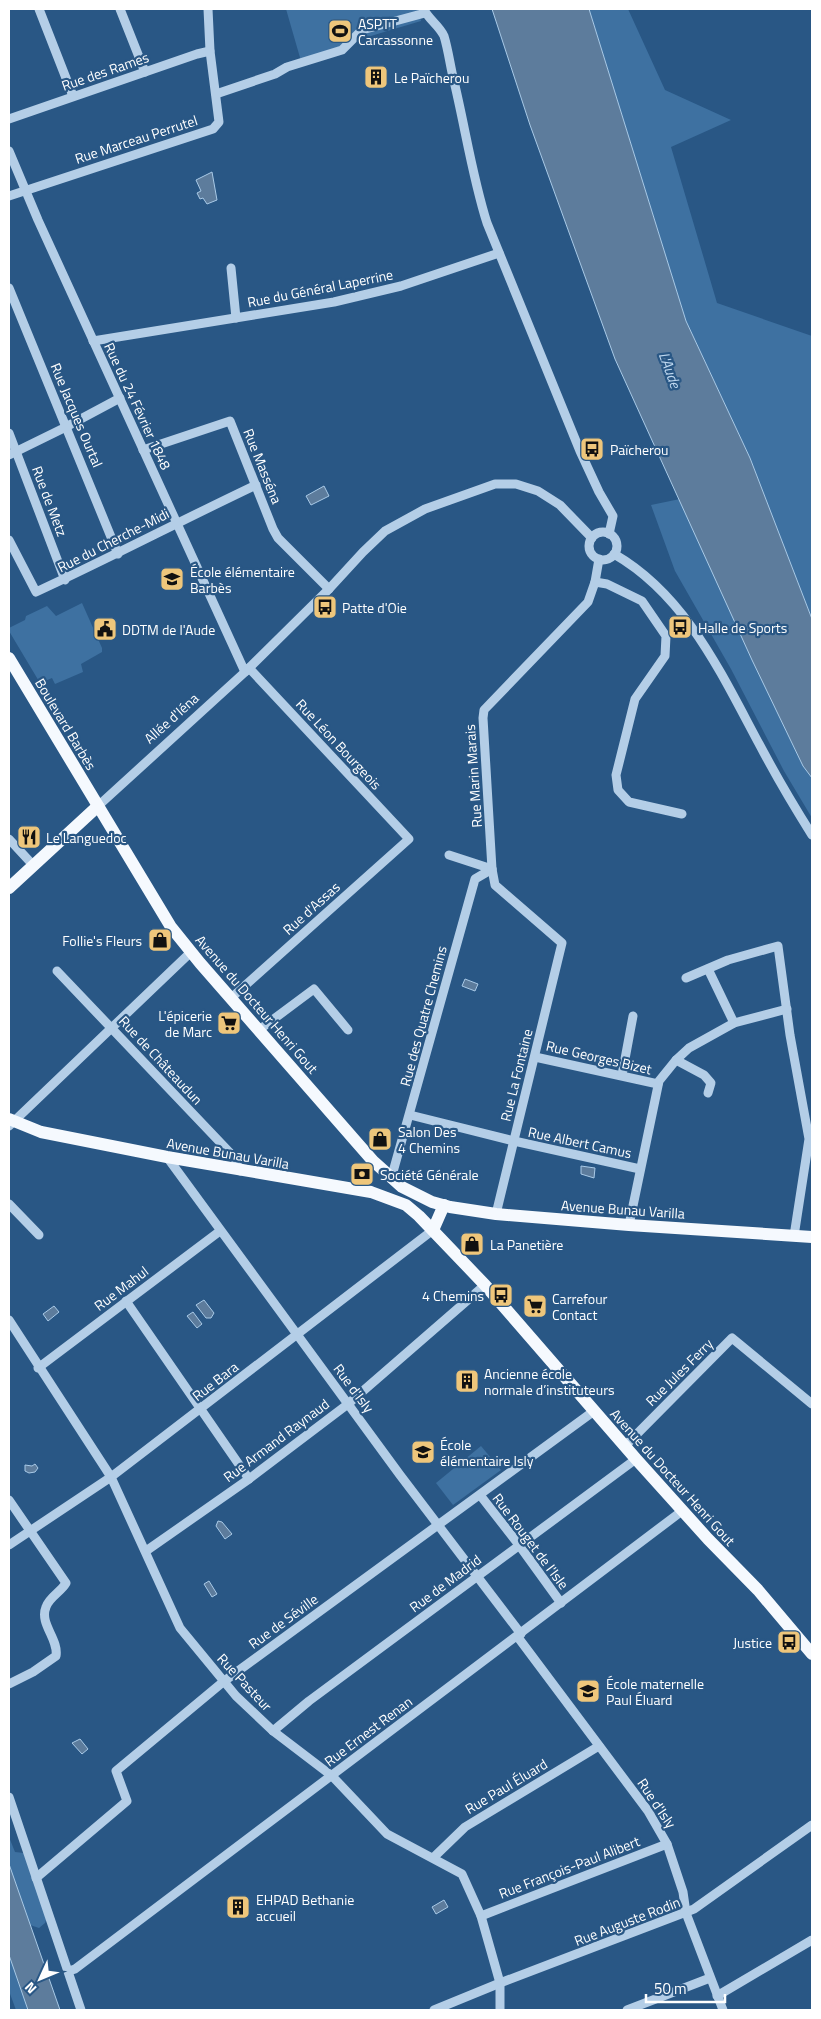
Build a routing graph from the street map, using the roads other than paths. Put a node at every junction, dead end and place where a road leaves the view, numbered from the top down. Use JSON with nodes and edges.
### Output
{"nodes":[{"id":1,"x":39,"y":9,"type":"edge"},
{"id":2,"x":120,"y":9,"type":"edge"},
{"id":3,"x":208,"y":9,"type":"edge"},
{"id":4,"x":425,"y":11,"type":"edge"},
{"id":5,"x":210,"y":51,"type":"junction"},
{"id":6,"x":145,"y":72,"type":"junction"},
{"id":7,"x":216,"y":94,"type":"junction"},
{"id":8,"x":73,"y":96,"type":"junction"},
{"id":9,"x":9,"y":119,"type":"edge"},
{"id":10,"x":9,"y":151,"type":"edge"},
{"id":11,"x":25,"y":190,"type":"junction"},
{"id":12,"x":9,"y":196,"type":"edge"},
{"id":13,"x":499,"y":253,"type":"junction"},
{"id":14,"x":231,"y":268,"type":"dead end"},
{"id":15,"x":9,"y":288,"type":"edge"},
{"id":16,"x":236,"y":318,"type":"junction"},
{"id":17,"x":93,"y":341,"type":"junction"},
{"id":18,"x":120,"y":398,"type":"junction"},
{"id":19,"x":67,"y":426,"type":"junction"},
{"id":20,"x":9,"y":433,"type":"edge"},
{"id":21,"x":143,"y":450,"type":"junction"},
{"id":22,"x":12,"y":453,"type":"edge"},
{"id":23,"x":256,"y":485,"type":"junction"},
{"id":24,"x":176,"y":522,"type":"junction"},
{"id":25,"x":609,"y":534,"type":"junction"},
{"id":26,"x":592,"y":538,"type":"junction"},
{"id":27,"x":9,"y":540,"type":"edge"},
{"id":28,"x":118,"y":554,"type":"junction"},
{"id":29,"x":614,"y":554,"type":"junction"},
{"id":30,"x":599,"y":559,"type":"junction"},
{"id":31,"x":65,"y":580,"type":"junction"},
{"id":32,"x":595,"y":582,"type":"junction"},
{"id":33,"x":329,"y":589,"type":"junction"},
{"id":34,"x":9,"y":658,"type":"edge"},
{"id":35,"x":247,"y":670,"type":"junction"},
{"id":36,"x":98,"y":806,"type":"junction"},
{"id":37,"x":682,"y":814,"type":"dead end"},
{"id":38,"x":812,"y":835,"type":"edge"},
{"id":39,"x":9,"y":839,"type":"edge"},
{"id":40,"x":409,"y":839,"type":"joint"},
{"id":41,"x":449,"y":854,"type":"dead end"},
{"id":42,"x":34,"y":865,"type":"junction"},
{"id":43,"x":492,"y":869,"type":"junction"},
{"id":44,"x":9,"y":888,"type":"edge"},
{"id":45,"x":562,"y":943,"type":"joint"},
{"id":46,"x":191,"y":952,"type":"junction"},
{"id":47,"x":708,"y":969,"type":"junction"},
{"id":48,"x":57,"y":971,"type":"dead end"},
{"id":49,"x":686,"y":978,"type":"dead end"},
{"id":50,"x":231,"y":998,"type":"junction"},
{"id":51,"x":787,"y":1009,"type":"junction"},
{"id":52,"x":634,"y":1016,"type":"dead end"},
{"id":53,"x":734,"y":1023,"type":"junction"},
{"id":54,"x":112,"y":1029,"type":"junction"},
{"id":55,"x":258,"y":1030,"type":"junction"},
{"id":56,"x":348,"y":1030,"type":"dead end"},
{"id":57,"x":535,"y":1057,"type":"junction"},
{"id":58,"x":676,"y":1060,"type":"junction"},
{"id":59,"x":622,"y":1075,"type":"junction"},
{"id":60,"x":658,"y":1084,"type":"junction"},
{"id":61,"x":708,"y":1094,"type":"dead end"},
{"id":62,"x":410,"y":1114,"type":"junction"},
{"id":63,"x":10,"y":1123,"type":"edge"},
{"id":64,"x":514,"y":1141,"type":"junction"},
{"id":65,"x":167,"y":1157,"type":"junction"},
{"id":66,"x":640,"y":1169,"type":"junction"},
{"id":67,"x":240,"y":1171,"type":"junction"},
{"id":68,"x":387,"y":1175,"type":"junction"},
{"id":69,"x":371,"y":1192,"type":"junction"},
{"id":70,"x":432,"y":1201,"type":"junction"},
{"id":71,"x":9,"y":1204,"type":"edge"},
{"id":72,"x":496,"y":1214,"type":"junction"},
{"id":73,"x":629,"y":1225,"type":"junction"},
{"id":74,"x":432,"y":1230,"type":"junction"},
{"id":75,"x":220,"y":1231,"type":"junction"},
{"id":76,"x":39,"y":1235,"type":"dead end"},
{"id":77,"x":794,"y":1236,"type":"junction"},
{"id":78,"x":812,"y":1237,"type":"edge"},
{"id":79,"x":485,"y":1285,"type":"junction"},
{"id":80,"x":126,"y":1301,"type":"junction"},
{"id":81,"x":9,"y":1320,"type":"edge"},
{"id":82,"x":296,"y":1335,"type":"junction"},
{"id":83,"x":38,"y":1368,"type":"junction"},
{"id":84,"x":348,"y":1404,"type":"junction"},
{"id":85,"x":812,"y":1404,"type":"edge"},
{"id":86,"x":202,"y":1409,"type":"junction"},
{"id":87,"x":594,"y":1411,"type":"junction"},
{"id":88,"x":625,"y":1446,"type":"junction"},
{"id":89,"x":636,"y":1459,"type":"junction"},
{"id":90,"x":111,"y":1477,"type":"junction"},
{"id":91,"x":249,"y":1479,"type":"junction"},
{"id":92,"x":480,"y":1495,"type":"junction"},
{"id":93,"x":9,"y":1500,"type":"edge"},
{"id":94,"x":682,"y":1511,"type":"junction"},
{"id":95,"x":437,"y":1524,"type":"junction"},
{"id":96,"x":31,"y":1532,"type":"junction"},
{"id":97,"x":9,"y":1545,"type":"edge"},
{"id":98,"x":519,"y":1545,"type":"junction"},
{"id":99,"x":146,"y":1551,"type":"junction"},
{"id":100,"x":477,"y":1576,"type":"junction"},
{"id":101,"x":561,"y":1604,"type":"junction"},
{"id":102,"x":519,"y":1635,"type":"junction"},
{"id":103,"x":812,"y":1654,"type":"edge"},
{"id":104,"x":224,"y":1682,"type":"junction"},
{"id":105,"x":9,"y":1684,"type":"edge"},
{"id":106,"x":272,"y":1731,"type":"junction"},
{"id":107,"x":599,"y":1746,"type":"junction"},
{"id":108,"x":332,"y":1776,"type":"junction"},
{"id":109,"x":9,"y":1797,"type":"edge"},
{"id":110,"x":812,"y":1825,"type":"edge"},
{"id":111,"x":667,"y":1844,"type":"junction"},
{"id":112,"x":434,"y":1857,"type":"junction"},
{"id":113,"x":36,"y":1878,"type":"junction"},
{"id":114,"x":686,"y":1913,"type":"junction"},
{"id":115,"x":480,"y":1916,"type":"junction"},
{"id":116,"x":812,"y":1940,"type":"edge"},
{"id":117,"x":69,"y":1971,"type":"junction"},
{"id":118,"x":710,"y":1978,"type":"junction"},
{"id":119,"x":500,"y":1983,"type":"junction"},
{"id":120,"x":718,"y":1996,"type":"junction"},
{"id":121,"x":81,"y":2010,"type":"edge"},
{"id":122,"x":434,"y":2010,"type":"edge"},
{"id":123,"x":500,"y":2010,"type":"edge"},
{"id":124,"x":627,"y":2010,"type":"edge"},
{"id":125,"x":723,"y":2010,"type":"edge"}],
"edges":[{"from":1,"to":8,"type":"street"},
{"from":2,"to":6,"type":"street"},
{"from":3,"to":5,"type":"street","name":"Rue Marceau Perrutel"},
{"from":4,"to":7,"type":"street"},
{"from":4,"to":13,"type":"street"},
{"from":5,"to":6,"type":"street","name":"Rue des Rames"},
{"from":5,"to":7,"type":"street","name":"Rue Marceau Perrutel"},
{"from":6,"to":8,"type":"street","name":"Rue des Rames"},
{"from":7,"to":11,"type":"street","name":"Rue Marceau Perrutel"},
{"from":8,"to":9,"type":"street","name":"Rue des Rames"},
{"from":10,"to":11,"type":"street","name":"Rue du 24 Février 1848"},
{"from":11,"to":12,"type":"street","name":"Rue Marceau Perrutel"},
{"from":11,"to":17,"type":"street","name":"Rue du 24 Février 1848"},
{"from":13,"to":16,"type":"street","name":"Rue du Général Laperrine"},
{"from":13,"to":25,"type":"street"},
{"from":14,"to":16,"type":"street"},
{"from":15,"to":19,"type":"street","name":"Rue Jacques Ourtal"},
{"from":16,"to":17,"type":"street","name":"Rue du Général Laperrine"},
{"from":17,"to":18,"type":"street","name":"Rue du 24 Février 1848"},
{"from":18,"to":19,"type":"street"},
{"from":18,"to":21,"type":"street","name":"Rue du 24 Février 1848"},
{"from":19,"to":22,"type":"street"},
{"from":19,"to":28,"type":"street","name":"Rue Jacques Ourtal"},
{"from":20,"to":22,"type":"street","name":"Rue de Metz"},
{"from":21,"to":23,"type":"street","name":"Rue Masséna"},
{"from":21,"to":24,"type":"street","name":"Rue du 24 Février 1848"},
{"from":22,"to":31,"type":"street","name":"Rue de Metz"},
{"from":23,"to":24,"type":"street","name":"Rue du Cherche-Midi"},
{"from":23,"to":33,"type":"street","name":"Rue Masséna"},
{"from":24,"to":28,"type":"street","name":"Rue du Cherche-Midi"},
{"from":24,"to":35,"type":"street","name":"Rue du 24 Février 1848"},
{"from":25,"to":26,"type":"street"},
{"from":25,"to":29,"type":"street"},
{"from":26,"to":30,"type":"street"},
{"from":26,"to":33,"type":"street","name":"Allée d'Iéna"},
{"from":27,"to":31,"type":"street","name":"Rue du Cherche-Midi"},
{"from":28,"to":31,"type":"street","name":"Rue du Cherche-Midi"},
{"from":29,"to":30,"type":"street"},
{"from":29,"to":38,"type":"street"},
{"from":30,"to":32,"type":"street","name":"Rue Marin Marais"},
{"from":32,"to":37,"type":"street"},
{"from":32,"to":43,"type":"street","name":"Rue Marin Marais"},
{"from":33,"to":35,"type":"street","name":"Allée d'Iéna"},
{"from":34,"to":36,"type":"main road","name":"Boulevard Barbès"},
{"from":35,"to":36,"type":"street","name":"Allée d'Iéna"},
{"from":35,"to":40,"type":"street","name":"Rue Léon Bourgeois"},
{"from":36,"to":42,"type":"main road","name":"Allée d'Iéna"},
{"from":36,"to":46,"type":"main road","name":"Avenue du Docteur Henri Gout"},
{"from":39,"to":42,"type":"street"},
{"from":40,"to":50,"type":"street","name":"Rue d'Assas"},
{"from":41,"to":43,"type":"street"},
{"from":42,"to":44,"type":"main road","name":"Allée d'Iéna"},
{"from":43,"to":45,"type":"street","name":"Rue Marin Marais"},
{"from":43,"to":62,"type":"street","name":"Rue des Quatre Chemins"},
{"from":45,"to":57,"type":"street","name":"Rue La Fontaine"},
{"from":46,"to":50,"type":"main road","name":"Avenue du Docteur Henri Gout"},
{"from":46,"to":54,"type":"street"},
{"from":47,"to":49,"type":"street"},
{"from":47,"to":51,"type":"street"},
{"from":47,"to":53,"type":"street"},
{"from":48,"to":54,"type":"street","name":"Rue de Châteaudun"},
{"from":50,"to":55,"type":"main road","name":"Avenue du Docteur Henri Gout"},
{"from":51,"to":53,"type":"street"},
{"from":51,"to":77,"type":"street"},
{"from":52,"to":59,"type":"street"},
{"from":53,"to":58,"type":"street"},
{"from":54,"to":63,"type":"street"},
{"from":54,"to":67,"type":"street","name":"Rue de Châteaudun"},
{"from":55,"to":56,"type":"street"},
{"from":55,"to":68,"type":"main road","name":"Avenue du Docteur Henri Gout"},
{"from":57,"to":59,"type":"street","name":"Rue Georges Bizet"},
{"from":57,"to":64,"type":"street","name":"Rue La Fontaine"},
{"from":58,"to":60,"type":"street"},
{"from":58,"to":61,"type":"street"},
{"from":59,"to":60,"type":"street","name":"Rue Georges Bizet"},
{"from":60,"to":66,"type":"street"},
{"from":62,"to":64,"type":"street","name":"Rue Albert Camus"},
{"from":62,"to":68,"type":"street","name":"Rue des Quatre Chemins"},
{"from":63,"to":65,"type":"main road","name":"Avenue Bunau Varilla"},
{"from":64,"to":66,"type":"street","name":"Rue Albert Camus"},
{"from":64,"to":72,"type":"street","name":"Rue La Fontaine"},
{"from":65,"to":67,"type":"main road","name":"Avenue Bunau Varilla"},
{"from":65,"to":75,"type":"street","name":"Rue d'Isly"},
{"from":66,"to":73,"type":"street"},
{"from":67,"to":69,"type":"main road","name":"Avenue Bunau Varilla"},
{"from":68,"to":69,"type":"main road"},
{"from":68,"to":70,"type":"main road","name":"Avenue du Docteur Henri Gout"},
{"from":69,"to":74,"type":"main road","name":"Avenue Bunau Varilla"},
{"from":70,"to":72,"type":"main road","name":"Avenue Bunau Varilla"},
{"from":70,"to":74,"type":"main road"},
{"from":71,"to":76,"type":"street"},
{"from":72,"to":73,"type":"main road","name":"Avenue Bunau Varilla"},
{"from":73,"to":77,"type":"main road","name":"Avenue Bunau Varilla"},
{"from":74,"to":79,"type":"main road","name":"Avenue du Docteur Henri Gout"},
{"from":74,"to":82,"type":"street","name":"Rue Bara"},
{"from":75,"to":80,"type":"street","name":"Rue Mahul"},
{"from":75,"to":82,"type":"street","name":"Rue d'Isly"},
{"from":77,"to":78,"type":"main road","name":"Avenue Bunau Varilla"},
{"from":79,"to":84,"type":"street","name":"Rue Armand Raynaud"},
{"from":79,"to":87,"type":"main road","name":"Avenue du Docteur Henri Gout"},
{"from":80,"to":83,"type":"street","name":"Rue Mahul"},
{"from":80,"to":86,"type":"street"},
{"from":81,"to":83,"type":"street","name":"Rue Pasteur"},
{"from":82,"to":84,"type":"street","name":"Rue d'Isly"},
{"from":82,"to":86,"type":"street","name":"Rue Bara"},
{"from":83,"to":90,"type":"street","name":"Rue Pasteur"},
{"from":84,"to":91,"type":"street","name":"Rue Armand Raynaud"},
{"from":84,"to":95,"type":"street","name":"Rue d'Isly"},
{"from":85,"to":88,"type":"street","name":"Rue Jules Ferry"},
{"from":86,"to":90,"type":"street","name":"Rue Bara"},
{"from":86,"to":91,"type":"street"},
{"from":87,"to":88,"type":"main road","name":"Avenue du Docteur Henri Gout"},
{"from":87,"to":92,"type":"street","name":"Rue de Séville"},
{"from":88,"to":89,"type":"main road","name":"Avenue du Docteur Henri Gout"},
{"from":89,"to":94,"type":"main road","name":"Avenue du Docteur Henri Gout"},
{"from":89,"to":98,"type":"street","name":"Rue de Madrid"},
{"from":90,"to":96,"type":"street","name":"Rue Bara"},
{"from":90,"to":99,"type":"street","name":"Rue Pasteur"},
{"from":91,"to":99,"type":"street","name":"Rue Armand Raynaud"},
{"from":92,"to":95,"type":"street","name":"Rue de Séville"},
{"from":92,"to":98,"type":"street","name":"Rue Rouget de l'Isle"},
{"from":93,"to":96,"type":"street"},
{"from":94,"to":101,"type":"street","name":"Rue Ernest Renan"},
{"from":94,"to":103,"type":"main road","name":"Avenue du Docteur Henri Gout"},
{"from":95,"to":100,"type":"street","name":"Rue d'Isly"},
{"from":95,"to":104,"type":"street","name":"Rue de Séville"},
{"from":96,"to":97,"type":"street","name":"Rue Bara"},
{"from":96,"to":105,"type":"street"},
{"from":98,"to":100,"type":"street","name":"Rue de Madrid"},
{"from":98,"to":101,"type":"street","name":"Rue Rouget de l'Isle"},
{"from":99,"to":104,"type":"street","name":"Rue Pasteur"},
{"from":100,"to":102,"type":"street","name":"Rue d'Isly"},
{"from":100,"to":106,"type":"street","name":"Rue de Madrid"},
{"from":101,"to":102,"type":"street","name":"Rue Ernest Renan"},
{"from":102,"to":107,"type":"street","name":"Rue d'Isly"},
{"from":102,"to":108,"type":"street","name":"Rue Ernest Renan"},
{"from":104,"to":106,"type":"street","name":"Rue Pasteur"},
{"from":104,"to":113,"type":"street","name":"Rue de Séville"},
{"from":106,"to":108,"type":"street","name":"Rue Pasteur"},
{"from":107,"to":111,"type":"street","name":"Rue d'Isly"},
{"from":107,"to":112,"type":"street","name":"Rue Paul Éluard"},
{"from":108,"to":112,"type":"street","name":"Rue Pasteur"},
{"from":108,"to":117,"type":"street","name":"Rue Ernest Renan"},
{"from":109,"to":113,"type":"street"},
{"from":110,"to":114,"type":"street","name":"Rue Auguste Rodin"},
{"from":111,"to":114,"type":"street","name":"Rue d'Isly"},
{"from":111,"to":115,"type":"street","name":"Rue François-Paul Alibert"},
{"from":112,"to":115,"type":"street","name":"Rue Pasteur"},
{"from":113,"to":117,"type":"street"},
{"from":114,"to":118,"type":"street","name":"Rue d'Isly"},
{"from":114,"to":119,"type":"street","name":"Rue Auguste Rodin"},
{"from":115,"to":119,"type":"street","name":"Rue Pasteur"},
{"from":116,"to":120,"type":"street"},
{"from":117,"to":121,"type":"street"},
{"from":118,"to":120,"type":"street","name":"Rue d'Isly"},
{"from":118,"to":124,"type":"street"},
{"from":119,"to":122,"type":"street","name":"Rue Auguste Rodin"},
{"from":119,"to":123,"type":"street","name":"Rue Pasteur"},
{"from":120,"to":125,"type":"street","name":"Rue d'Isly"}]}
